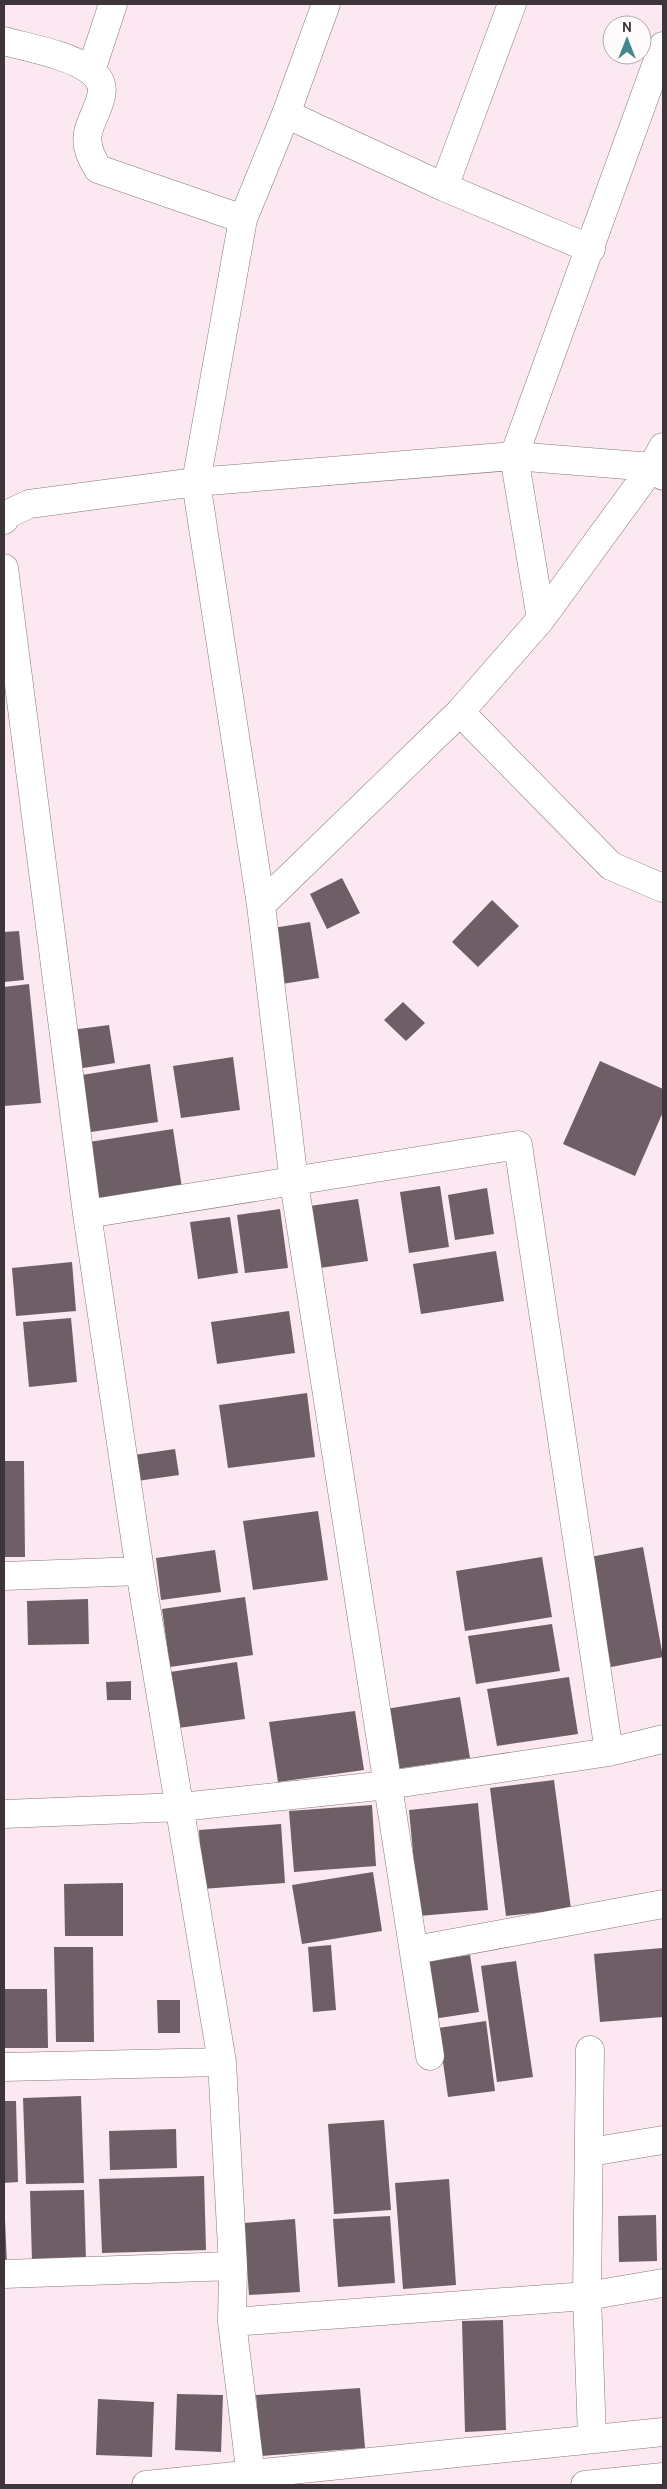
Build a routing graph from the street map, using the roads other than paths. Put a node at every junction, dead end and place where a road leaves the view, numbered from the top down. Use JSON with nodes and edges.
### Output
{"nodes":[{"id":1,"x":113,"y":4,"type":"edge"},
{"id":2,"x":326,"y":4,"type":"edge"},
{"id":3,"x":512,"y":4,"type":"edge"},
{"id":4,"x":4,"y":41,"type":"edge"},
{"id":5,"x":663,"y":46,"type":"edge"},
{"id":6,"x":91,"y":71,"type":"junction"},
{"id":7,"x":286,"y":114,"type":"junction"},
{"id":8,"x":444,"y":187,"type":"junction"},
{"id":9,"x":243,"y":219,"type":"junction"},
{"id":10,"x":591,"y":249,"type":"junction"},
{"id":11,"x":514,"y":456,"type":"junction"},
{"id":12,"x":659,"y":463,"type":"edge"},
{"id":13,"x":196,"y":482,"type":"junction"},
{"id":14,"x":4,"y":520,"type":"edge"},
{"id":15,"x":4,"y":568,"type":"edge"},
{"id":16,"x":541,"y":620,"type":"junction"},
{"id":17,"x":460,"y":712,"type":"junction"},
{"id":18,"x":663,"y":888,"type":"edge"},
{"id":19,"x":261,"y":905,"type":"junction"},
{"id":20,"x":294,"y":1182,"type":"junction"},
{"id":21,"x":87,"y":1214,"type":"junction"},
{"id":22,"x":140,"y":1571,"type":"junction"},
{"id":23,"x":4,"y":1576,"type":"edge"},
{"id":24,"x":663,"y":1739,"type":"edge"},
{"id":25,"x":609,"y":1752,"type":"junction"},
{"id":26,"x":388,"y":1785,"type":"junction"},
{"id":27,"x":181,"y":1807,"type":"junction"},
{"id":28,"x":4,"y":1814,"type":"edge"},
{"id":29,"x":663,"y":1904,"type":"edge"},
{"id":30,"x":415,"y":1950,"type":"junction"},
{"id":31,"x":590,"y":2050,"type":"dead end"},
{"id":32,"x":430,"y":2056,"type":"dead end"},
{"id":33,"x":222,"y":2062,"type":"junction"},
{"id":34,"x":4,"y":2067,"type":"edge"},
{"id":35,"x":663,"y":2140,"type":"edge"},
{"id":36,"x":590,"y":2152,"type":"junction"},
{"id":37,"x":233,"y":2266,"type":"junction"},
{"id":38,"x":4,"y":2274,"type":"edge"},
{"id":39,"x":663,"y":2283,"type":"edge"},
{"id":40,"x":587,"y":2296,"type":"junction"},
{"id":41,"x":232,"y":2322,"type":"junction"},
{"id":42,"x":663,"y":2432,"type":"edge"},
{"id":43,"x":592,"y":2438,"type":"junction"},
{"id":44,"x":663,"y":2477,"type":"edge"},
{"id":45,"x":251,"y":2480,"type":"edge"},
{"id":46,"x":146,"y":2485,"type":"edge"},
{"id":47,"x":585,"y":2485,"type":"edge"}],
"edges":[{"from":1,"to":6,"type":"street"},
{"from":2,"to":7,"type":"street"},
{"from":3,"to":8,"type":"street"},
{"from":4,"to":6,"type":"street"},
{"from":5,"to":10,"type":"street"},
{"from":6,"to":9,"type":"street"},
{"from":7,"to":8,"type":"street"},
{"from":7,"to":9,"type":"street"},
{"from":8,"to":10,"type":"street"},
{"from":9,"to":13,"type":"street"},
{"from":10,"to":11,"type":"street"},
{"from":11,"to":12,"type":"street"},
{"from":11,"to":13,"type":"street"},
{"from":11,"to":16,"type":"street"},
{"from":12,"to":16,"type":"street"},
{"from":13,"to":14,"type":"street"},
{"from":13,"to":19,"type":"street"},
{"from":15,"to":21,"type":"street"},
{"from":16,"to":17,"type":"street"},
{"from":17,"to":18,"type":"street"},
{"from":17,"to":19,"type":"street"},
{"from":19,"to":20,"type":"street"},
{"from":20,"to":21,"type":"street"},
{"from":20,"to":25,"type":"street"},
{"from":20,"to":26,"type":"street"},
{"from":21,"to":22,"type":"street"},
{"from":22,"to":23,"type":"street"},
{"from":22,"to":27,"type":"street"},
{"from":24,"to":25,"type":"street"},
{"from":25,"to":26,"type":"street"},
{"from":26,"to":27,"type":"street"},
{"from":26,"to":30,"type":"street"},
{"from":27,"to":28,"type":"street"},
{"from":27,"to":33,"type":"street"},
{"from":29,"to":30,"type":"street"},
{"from":30,"to":32,"type":"street"},
{"from":31,"to":36,"type":"street"},
{"from":33,"to":34,"type":"street"},
{"from":33,"to":37,"type":"street"},
{"from":35,"to":36,"type":"street"},
{"from":36,"to":40,"type":"street"},
{"from":37,"to":38,"type":"street"},
{"from":37,"to":41,"type":"street"},
{"from":39,"to":40,"type":"street"},
{"from":40,"to":41,"type":"street"},
{"from":40,"to":43,"type":"street"},
{"from":41,"to":45,"type":"street"},
{"from":42,"to":43,"type":"street"},
{"from":43,"to":45,"type":"street"},
{"from":44,"to":47,"type":"street"},
{"from":45,"to":46,"type":"street"}]}
